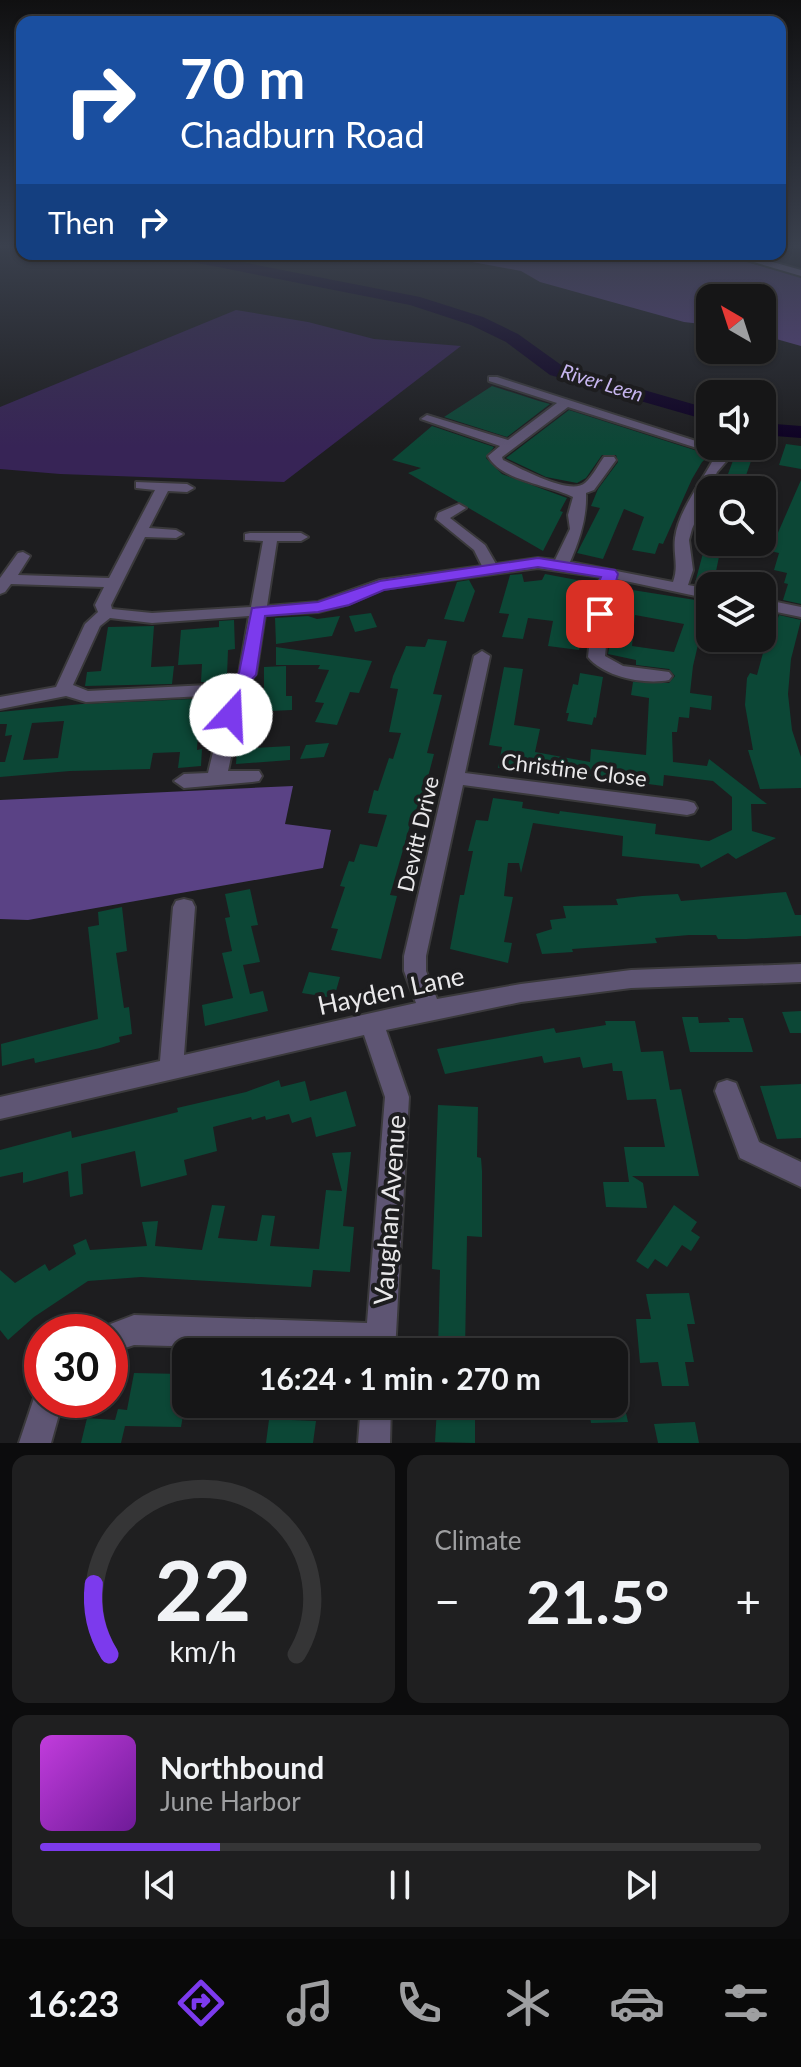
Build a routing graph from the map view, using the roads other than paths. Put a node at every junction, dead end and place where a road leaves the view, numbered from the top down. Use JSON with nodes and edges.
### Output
{"nodes":[{"id":1,"x":493,"y":379,"type":"dead end"},
{"id":2,"x":565,"y":403,"type":"junction"},
{"id":3,"x":415,"y":428,"type":"dead end"},
{"id":4,"x":507,"y":444,"type":"junction"},
{"id":5,"x":609,"y":460,"type":"dead end"},
{"id":6,"x":141,"y":485,"type":"dead end"},
{"id":7,"x":163,"y":487,"type":"junction"},
{"id":8,"x":187,"y":488,"type":"dead end"},
{"id":9,"x":576,"y":492,"type":"junction"},
{"id":10,"x":459,"y":508,"type":"dead end"},
{"id":11,"x":139,"y":532,"type":"junction"},
{"id":12,"x":176,"y":534,"type":"dead end"},
{"id":13,"x":250,"y":537,"type":"dead end"},
{"id":14,"x":271,"y":537,"type":"junction"},
{"id":15,"x":301,"y":537,"type":"dead end"},
{"id":16,"x":23,"y":556,"type":"dead end"},
{"id":17,"x":561,"y":564,"type":"junction"},
{"id":18,"x":491,"y":568,"type":"junction"},
{"id":19,"x":610,"y":574,"type":"junction"},
{"id":20,"x":113,"y":583,"type":"junction"},
{"id":21,"x":4,"y":584,"type":"edge"},
{"id":22,"x":679,"y":588,"type":"junction"},
{"id":23,"x":696,"y":591,"type":"edge"},
{"id":24,"x":776,"y":607,"type":"edge"},
{"id":25,"x":258,"y":612,"type":"junction"},
{"id":26,"x":801,"y":612,"type":"edge"},
{"id":27,"x":106,"y":613,"type":"junction"},
{"id":28,"x":475,"y":664,"type":"dead end"},
{"id":29,"x":663,"y":676,"type":"dead end"},
{"id":30,"x":232,"y":689,"type":"junction"},
{"id":31,"x":67,"y":690,"type":"junction"},
{"id":32,"x":0,"y":703,"type":"edge"},
{"id":33,"x":217,"y":776,"type":"junction"},
{"id":34,"x":252,"y":776,"type":"dead end"},
{"id":35,"x":455,"y":778,"type":"junction"},
{"id":36,"x":184,"y":781,"type":"dead end"},
{"id":37,"x":687,"y":808,"type":"dead end"},
{"id":38,"x":184,"y":907,"type":"dead end"},
{"id":39,"x":801,"y":973,"type":"edge"},
{"id":40,"x":430,"y":1010,"type":"junction"},
{"id":41,"x":372,"y":1023,"type":"junction"},
{"id":42,"x":171,"y":1069,"type":"junction"},
{"id":43,"x":727,"y":1091,"type":"dead end"},
{"id":44,"x":0,"y":1108,"type":"edge"},
{"id":45,"x":801,"y":1175,"type":"edge"},
{"id":46,"x":128,"y":1332,"type":"edge"},
{"id":47,"x":265,"y":1338,"type":"edge"},
{"id":48,"x":380,"y":1338,"type":"edge"},
{"id":49,"x":43,"y":1418,"type":"edge"},
{"id":50,"x":375,"y":1418,"type":"edge"},
{"id":51,"x":35,"y":1443,"type":"edge"},
{"id":52,"x":374,"y":1443,"type":"edge"}],
"edges":[{"from":1,"to":2,"type":"street"},
{"from":2,"to":4,"type":"street"},
{"from":2,"to":22,"type":"street"},
{"from":3,"to":4,"type":"street"},
{"from":4,"to":9,"type":"street"},
{"from":5,"to":9,"type":"street"},
{"from":6,"to":7,"type":"street"},
{"from":7,"to":8,"type":"street"},
{"from":7,"to":11,"type":"street"},
{"from":9,"to":17,"type":"street"},
{"from":10,"to":18,"type":"street"},
{"from":11,"to":12,"type":"street"},
{"from":11,"to":20,"type":"street"},
{"from":13,"to":14,"type":"street"},
{"from":14,"to":15,"type":"street"},
{"from":14,"to":25,"type":"street"},
{"from":16,"to":21,"type":"street"},
{"from":17,"to":18,"type":"street"},
{"from":17,"to":19,"type":"street"},
{"from":18,"to":25,"type":"street"},
{"from":19,"to":22,"type":"street"},
{"from":19,"to":29,"type":"street"},
{"from":20,"to":21,"type":"street"},
{"from":20,"to":27,"type":"street"},
{"from":22,"to":23,"type":"street"},
{"from":24,"to":26,"type":"street"},
{"from":25,"to":27,"type":"street"},
{"from":25,"to":30,"type":"street"},
{"from":27,"to":31,"type":"street"},
{"from":28,"to":35,"type":"street","name":"Devitt Drive"},
{"from":30,"to":31,"type":"street"},
{"from":30,"to":33,"type":"street"},
{"from":31,"to":32,"type":"street"},
{"from":33,"to":34,"type":"street"},
{"from":33,"to":36,"type":"street"},
{"from":35,"to":37,"type":"street","name":"Christine Close"},
{"from":35,"to":40,"type":"street","name":"Devitt Drive"},
{"from":38,"to":42,"type":"street"},
{"from":39,"to":40,"type":"street","name":"Hayden Lane"},
{"from":40,"to":41,"type":"street","name":"Hayden Lane"},
{"from":41,"to":42,"type":"street","name":"Hayden Lane"},
{"from":41,"to":48,"type":"street","name":"Vaughan Avenue"},
{"from":42,"to":44,"type":"street","name":"Hayden Lane"},
{"from":43,"to":45,"type":"street"},
{"from":46,"to":47,"type":"street"},
{"from":49,"to":51,"type":"street"},
{"from":50,"to":52,"type":"street"}]}
